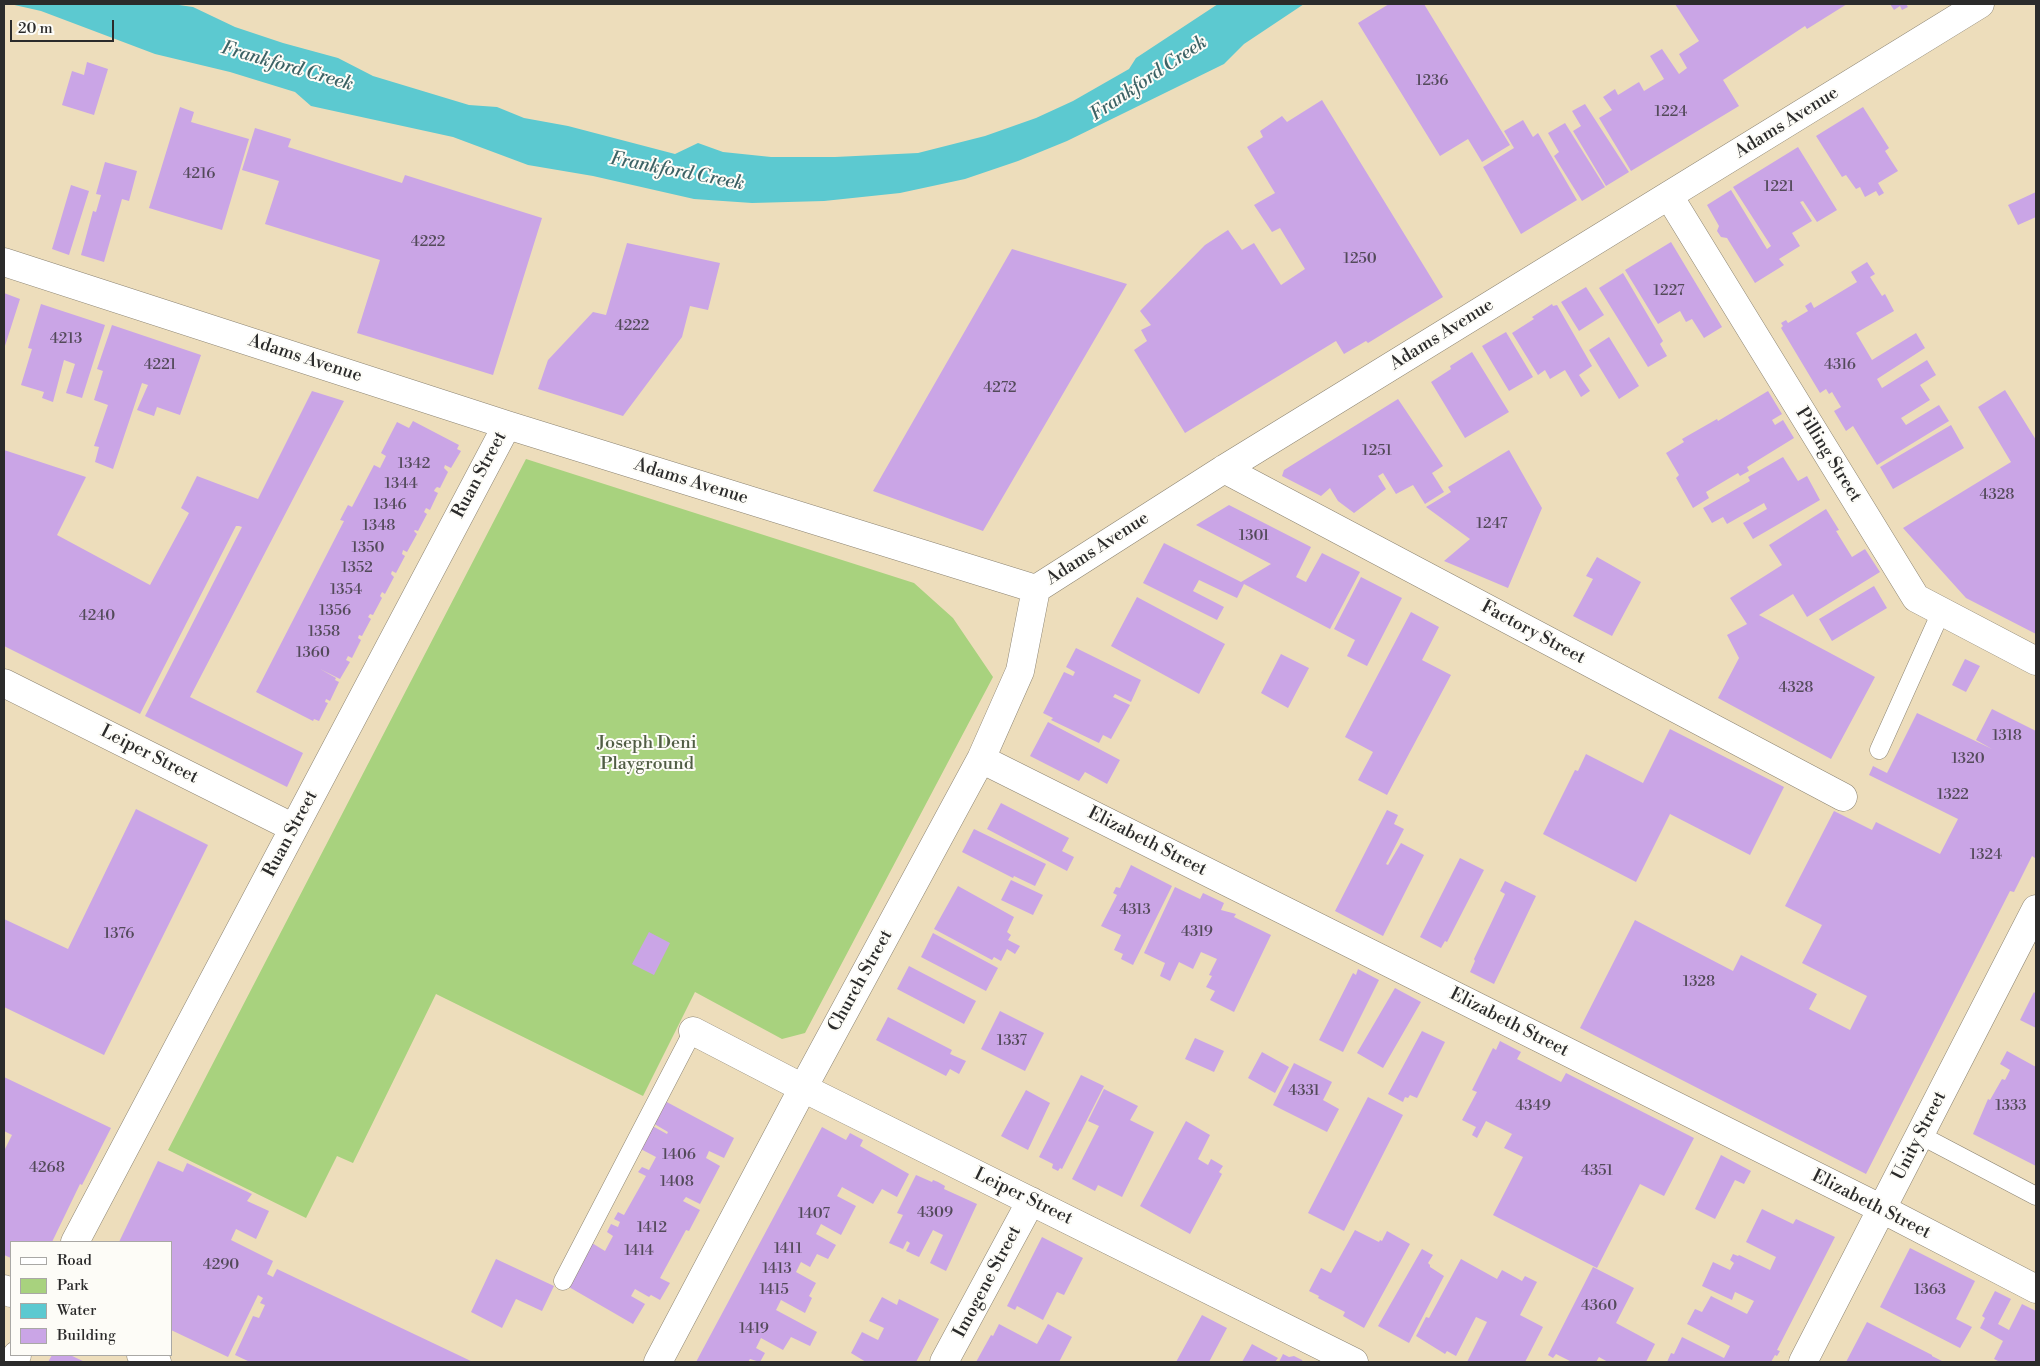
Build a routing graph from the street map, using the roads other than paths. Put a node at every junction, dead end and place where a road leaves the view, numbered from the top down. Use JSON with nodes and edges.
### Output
{"nodes":[{"id":1,"x":1980,"y":4,"type":"edge"},
{"id":2,"x":1669,"y":196,"type":"junction"},
{"id":3,"x":4,"y":262,"type":"edge"},
{"id":4,"x":507,"y":425,"type":"junction"},
{"id":5,"x":1224,"y":469,"type":"junction"},
{"id":6,"x":1036,"y":589,"type":"junction"},
{"id":7,"x":1941,"y":612,"type":"junction"},
{"id":8,"x":2036,"y":661,"type":"edge"},
{"id":9,"x":4,"y":683,"type":"edge"},
{"id":10,"x":1879,"y":750,"type":"dead end"},
{"id":11,"x":981,"y":759,"type":"junction"},
{"id":12,"x":1843,"y":798,"type":"dead end"},
{"id":13,"x":294,"y":828,"type":"junction"},
{"id":14,"x":2036,"y":909,"type":"edge"},
{"id":15,"x":693,"y":1031,"type":"joint"},
{"id":16,"x":803,"y":1088,"type":"junction"},
{"id":17,"x":1920,"y":1135,"type":"junction"},
{"id":18,"x":2036,"y":1196,"type":"edge"},
{"id":19,"x":1031,"y":1201,"type":"junction"},
{"id":20,"x":1882,"y":1209,"type":"junction"},
{"id":21,"x":76,"y":1241,"type":"edge"},
{"id":22,"x":562,"y":1280,"type":"dead end"},
{"id":23,"x":2036,"y":1289,"type":"edge"},
{"id":24,"x":143,"y":1356,"type":"edge"},
{"id":25,"x":157,"y":1362,"type":"edge"},
{"id":26,"x":658,"y":1362,"type":"edge"},
{"id":27,"x":944,"y":1362,"type":"edge"},
{"id":28,"x":1354,"y":1362,"type":"edge"},
{"id":29,"x":1803,"y":1362,"type":"edge"}],
"edges":[{"from":1,"to":2,"type":"street","name":"Adams Avenue"},
{"from":2,"to":5,"type":"street","name":"Adams Avenue"},
{"from":2,"to":7,"type":"street","name":"Pilling Street"},
{"from":3,"to":4,"type":"street","name":"Adams Avenue"},
{"from":4,"to":6,"type":"street","name":"Adams Avenue"},
{"from":4,"to":13,"type":"street","name":"Ruan Street"},
{"from":5,"to":6,"type":"street","name":"Adams Avenue"},
{"from":5,"to":12,"type":"street","name":"Factory Street"},
{"from":6,"to":11,"type":"street","name":"Church Street"},
{"from":7,"to":8,"type":"street","name":"Pilling Street"},
{"from":7,"to":10,"type":"lane"},
{"from":9,"to":13,"type":"street","name":"Leiper Street"},
{"from":11,"to":16,"type":"street","name":"Church Street"},
{"from":11,"to":20,"type":"street","name":"Elizabeth Street"},
{"from":13,"to":21,"type":"street","name":"Ruan Street"},
{"from":14,"to":17,"type":"street","name":"Unity Street"},
{"from":15,"to":16,"type":"street","name":"Leiper Street"},
{"from":15,"to":22,"type":"lane"},
{"from":16,"to":19,"type":"street","name":"Leiper Street"},
{"from":16,"to":26,"type":"street","name":"Church Street"},
{"from":17,"to":18,"type":"lane"},
{"from":17,"to":20,"type":"street","name":"Unity Street"},
{"from":19,"to":27,"type":"street","name":"Imogene Street"},
{"from":19,"to":28,"type":"street","name":"Leiper Street"},
{"from":20,"to":23,"type":"street","name":"Elizabeth Street"},
{"from":20,"to":29,"type":"street","name":"Unity Street"},
{"from":24,"to":25,"type":"street"}]}
